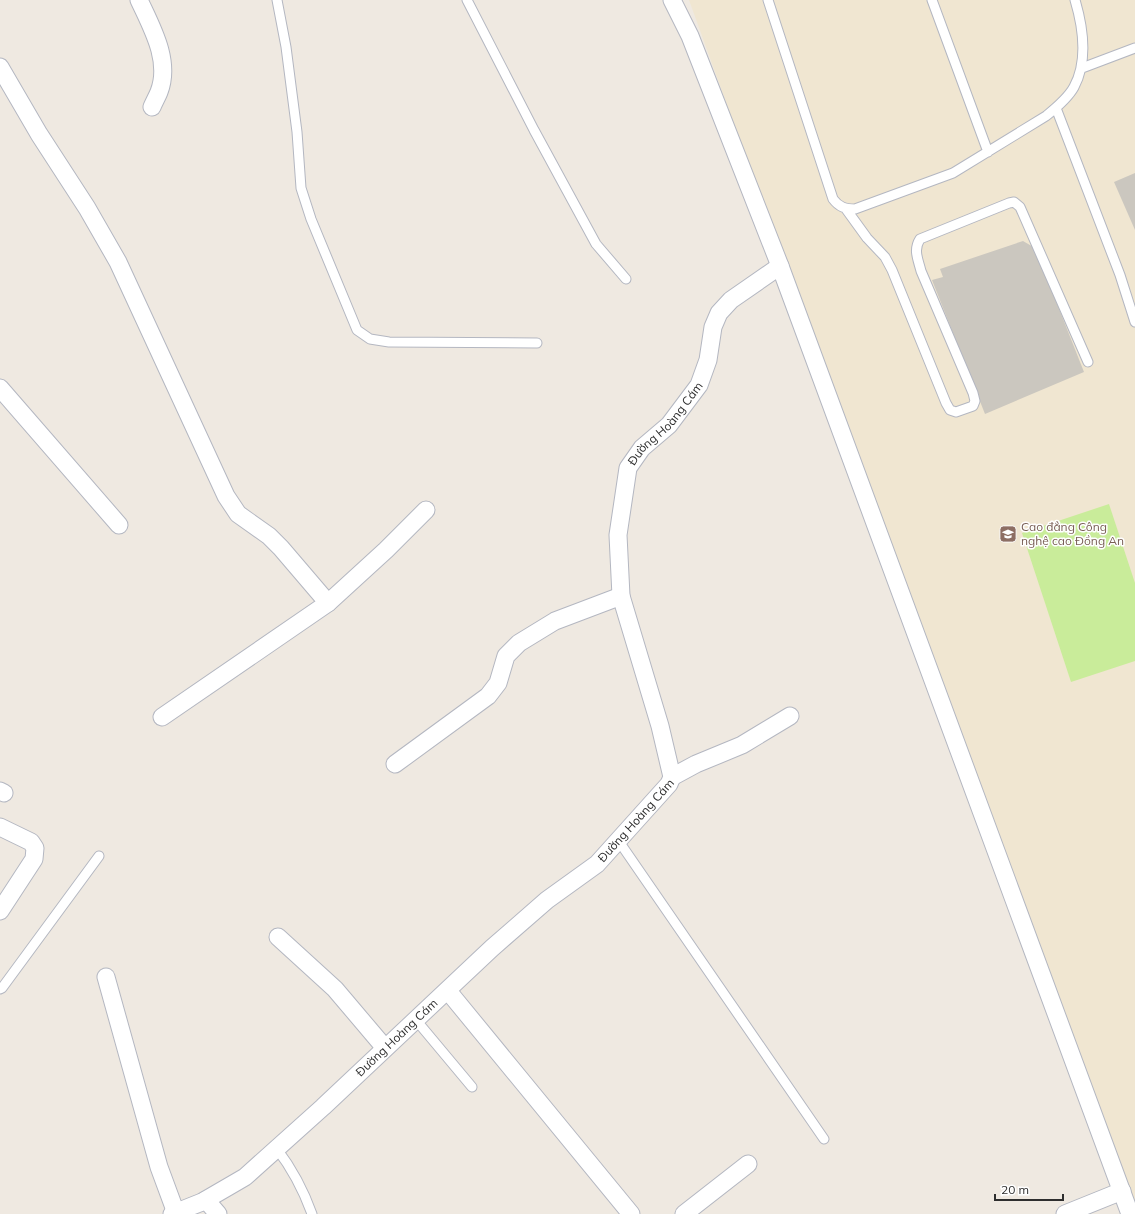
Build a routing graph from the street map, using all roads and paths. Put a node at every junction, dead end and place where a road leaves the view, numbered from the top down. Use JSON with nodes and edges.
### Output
{"nodes":[{"id":1,"x":139,"y":0,"type":"edge"},
{"id":2,"x":277,"y":0,"type":"edge"},
{"id":3,"x":467,"y":0,"type":"edge"},
{"id":4,"x":672,"y":0,"type":"edge"},
{"id":5,"x":768,"y":0,"type":"edge"},
{"id":6,"x":932,"y":0,"type":"edge"},
{"id":7,"x":1074,"y":0,"type":"edge"},
{"id":8,"x":1135,"y":48,"type":"edge"},
{"id":9,"x":0,"y":68,"type":"edge"},
{"id":10,"x":1082,"y":68,"type":"junction"},
{"id":11,"x":152,"y":107,"type":"dead end"},
{"id":12,"x":1056,"y":108,"type":"junction"},
{"id":13,"x":988,"y":152,"type":"junction"},
{"id":14,"x":846,"y":209,"type":"junction"},
{"id":15,"x":780,"y":266,"type":"junction"},
{"id":16,"x":626,"y":279,"type":"dead end"},
{"id":17,"x":1135,"y":322,"type":"edge"},
{"id":18,"x":537,"y":343,"type":"dead end"},
{"id":19,"x":1088,"y":362,"type":"dead end"},
{"id":20,"x":0,"y":388,"type":"edge"},
{"id":21,"x":426,"y":510,"type":"dead end"},
{"id":22,"x":119,"y":525,"type":"dead end"},
{"id":23,"x":621,"y":596,"type":"junction"},
{"id":24,"x":328,"y":603,"type":"junction"},
{"id":25,"x":790,"y":716,"type":"dead end"},
{"id":26,"x":162,"y":717,"type":"dead end"},
{"id":27,"x":395,"y":764,"type":"dead end"},
{"id":28,"x":672,"y":777,"type":"junction"},
{"id":29,"x":0,"y":827,"type":"edge"},
{"id":30,"x":618,"y":840,"type":"junction"},
{"id":31,"x":99,"y":856,"type":"dead end"},
{"id":32,"x":0,"y":911,"type":"edge"},
{"id":33,"x":278,"y":937,"type":"dead end"},
{"id":34,"x":106,"y":977,"type":"dead end"},
{"id":35,"x":0,"y":989,"type":"edge"},
{"id":36,"x":448,"y":991,"type":"junction"},
{"id":37,"x":416,"y":1020,"type":"junction"},
{"id":38,"x":385,"y":1048,"type":"junction"},
{"id":39,"x":472,"y":1087,"type":"dead end"},
{"id":40,"x":824,"y":1139,"type":"dead end"},
{"id":41,"x":277,"y":1149,"type":"junction"},
{"id":42,"x":748,"y":1164,"type":"dead end"},
{"id":43,"x":1122,"y":1191,"type":"junction"},
{"id":44,"x":206,"y":1200,"type":"junction"},
{"id":45,"x":174,"y":1214,"type":"edge"},
{"id":46,"x":218,"y":1214,"type":"edge"},
{"id":47,"x":312,"y":1214,"type":"edge"},
{"id":48,"x":631,"y":1214,"type":"edge"},
{"id":49,"x":684,"y":1214,"type":"edge"},
{"id":50,"x":1065,"y":1214,"type":"edge"},
{"id":51,"x":1130,"y":1214,"type":"edge"}],
"edges":[{"from":1,"to":11,"type":"street"},
{"from":2,"to":18,"type":"lane"},
{"from":3,"to":16,"type":"lane"},
{"from":4,"to":15,"type":"street"},
{"from":5,"to":14,"type":"lane"},
{"from":6,"to":13,"type":"lane"},
{"from":7,"to":10,"type":"lane"},
{"from":8,"to":10,"type":"lane"},
{"from":9,"to":24,"type":"street"},
{"from":10,"to":12,"type":"lane"},
{"from":12,"to":13,"type":"lane"},
{"from":12,"to":17,"type":"lane"},
{"from":13,"to":14,"type":"lane"},
{"from":14,"to":19,"type":"lane"},
{"from":15,"to":23,"type":"street","name":"Đường Hoàng Cám"},
{"from":15,"to":43,"type":"street"},
{"from":20,"to":22,"type":"street"},
{"from":21,"to":24,"type":"street"},
{"from":23,"to":27,"type":"street"},
{"from":23,"to":28,"type":"street","name":"Đường Hoàng Cám"},
{"from":24,"to":26,"type":"street"},
{"from":25,"to":28,"type":"street"},
{"from":28,"to":30,"type":"street","name":"Đường Hoàng Cám"},
{"from":29,"to":32,"type":"street"},
{"from":30,"to":36,"type":"street","name":"Đường Hoàng Cám"},
{"from":30,"to":40,"type":"lane"},
{"from":31,"to":35,"type":"lane"},
{"from":33,"to":38,"type":"street"},
{"from":34,"to":45,"type":"street"},
{"from":36,"to":37,"type":"street","name":"Đường Hoàng Cám"},
{"from":36,"to":48,"type":"street"},
{"from":37,"to":38,"type":"street","name":"Đường Hoàng Cám"},
{"from":37,"to":39,"type":"lane"},
{"from":38,"to":41,"type":"street","name":"Đường Hoàng Cám"},
{"from":41,"to":44,"type":"street","name":"Đường Hoàng Cám"},
{"from":41,"to":47,"type":"lane"},
{"from":42,"to":49,"type":"street"},
{"from":43,"to":50,"type":"street"},
{"from":43,"to":51,"type":"street"},
{"from":44,"to":45,"type":"street","name":"Đường Hoàng Cám"},
{"from":44,"to":46,"type":"street"}]}
